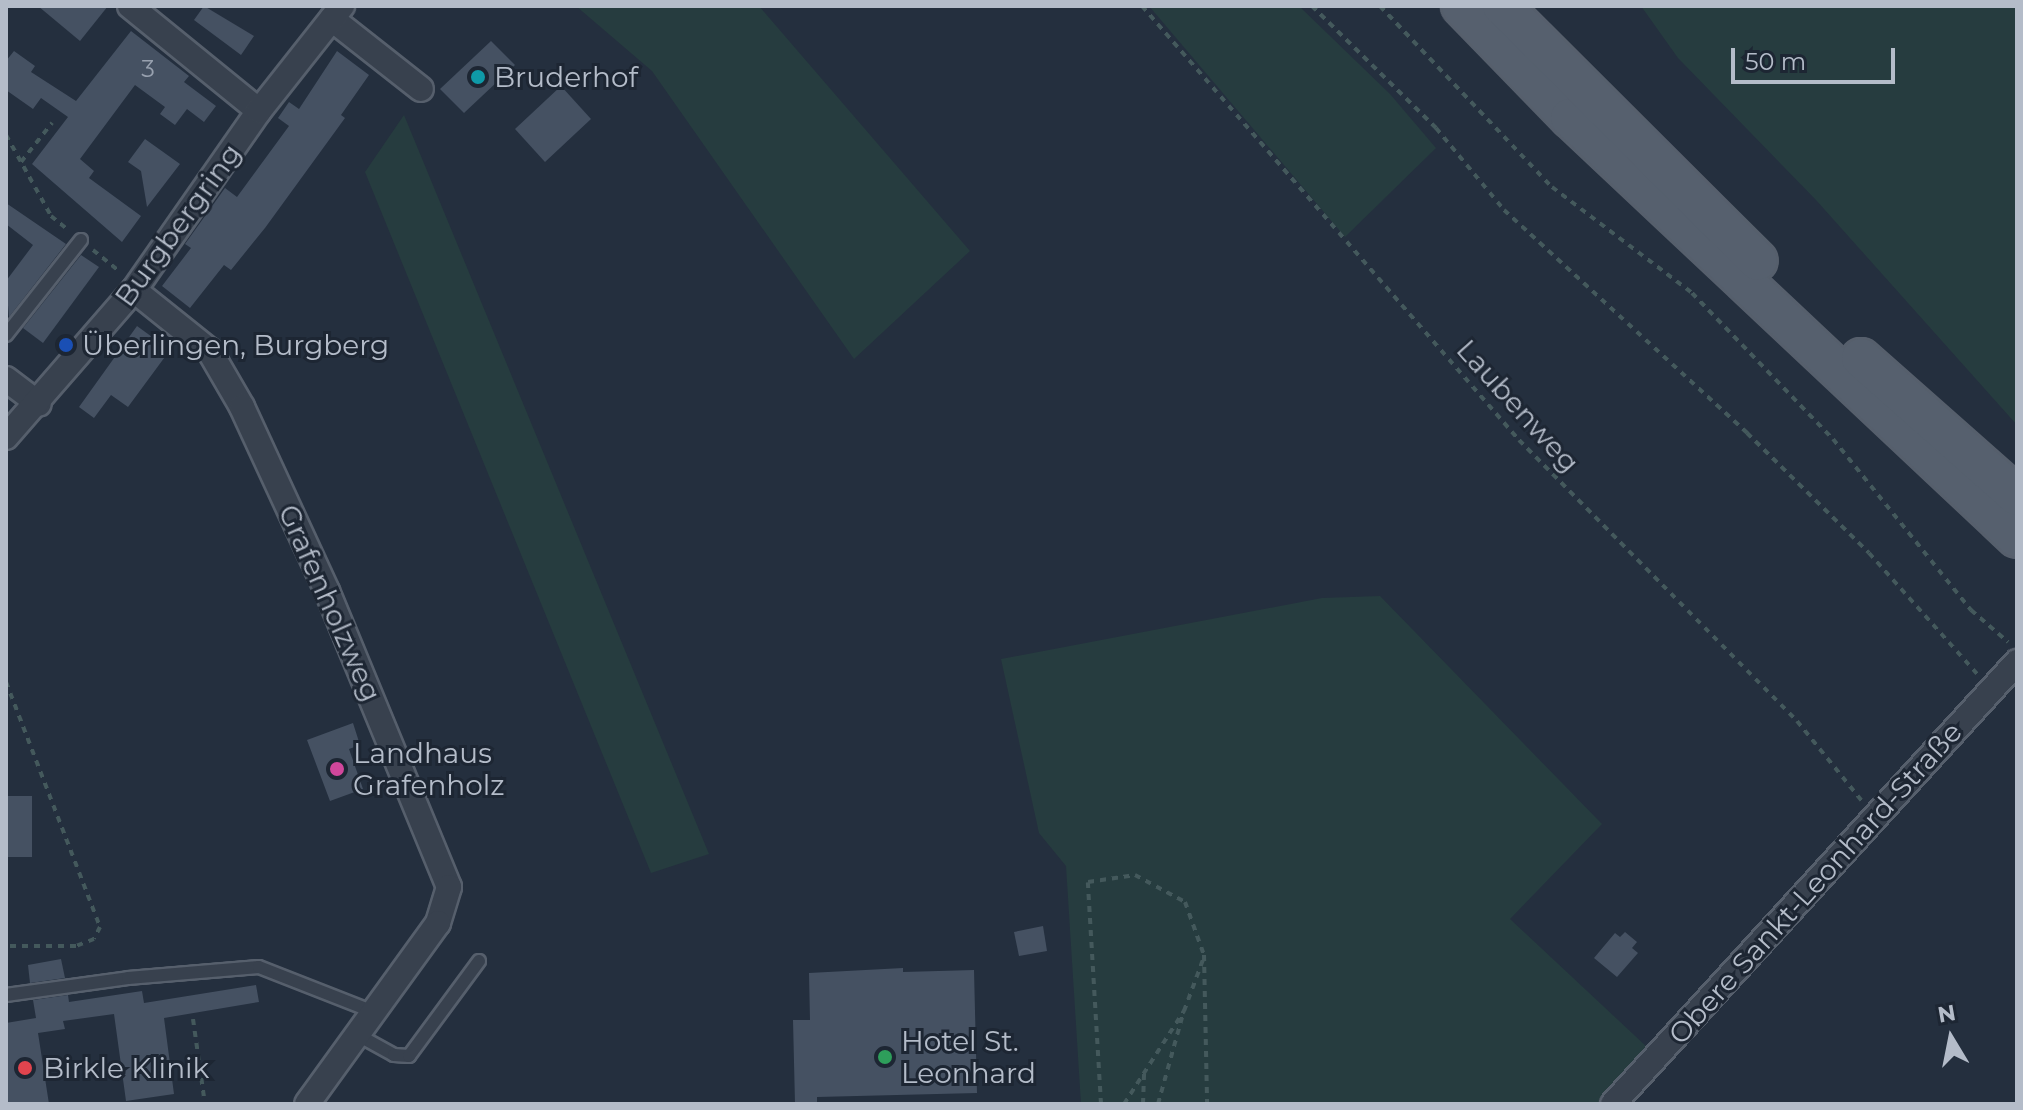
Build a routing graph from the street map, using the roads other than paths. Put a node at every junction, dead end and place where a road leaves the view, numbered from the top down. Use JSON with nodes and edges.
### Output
{"nodes":[{"id":1,"x":130,"y":6,"type":"edge"},
{"id":2,"x":1461,"y":6,"type":"edge"},
{"id":3,"x":1502,"y":6,"type":"edge"},
{"id":4,"x":337,"y":13,"type":"edge"},
{"id":5,"x":421,"y":89,"type":"dead end"},
{"id":6,"x":259,"y":111,"type":"junction"},
{"id":7,"x":81,"y":240,"type":"road end"},
{"id":8,"x":135,"y":287,"type":"junction"},
{"id":9,"x":6,"y":335,"type":"edge"},
{"id":10,"x":6,"y":379,"type":"edge"},
{"id":11,"x":39,"y":404,"type":"junction"},
{"id":12,"x":6,"y":437,"type":"edge"},
{"id":13,"x":2017,"y":496,"type":"edge"},
{"id":14,"x":2017,"y":538,"type":"edge"},
{"id":15,"x":2017,"y":662,"type":"edge"},
{"id":16,"x":479,"y":961,"type":"dead end"},
{"id":17,"x":6,"y":995,"type":"edge"},
{"id":18,"x":371,"y":1011,"type":"junction"},
{"id":19,"x":356,"y":1034,"type":"junction"},
{"id":20,"x":307,"y":1104,"type":"edge"},
{"id":21,"x":1613,"y":1104,"type":"edge"}],
"edges":[{"from":1,"to":6,"type":"street"},
{"from":2,"to":14,"type":"main road"},
{"from":3,"to":13,"type":"main road"},
{"from":4,"to":5,"type":"street"},
{"from":4,"to":6,"type":"street","name":"Burgbergring"},
{"from":6,"to":8,"type":"street","name":"Burgbergring"},
{"from":7,"to":9,"type":"lane"},
{"from":8,"to":11,"type":"street","name":"Burgbergring"},
{"from":8,"to":18,"type":"street","name":"Grafenholzweg"},
{"from":10,"to":11,"type":"street"},
{"from":11,"to":12,"type":"street","name":"Burgbergring"},
{"from":15,"to":21,"type":"street","name":"Obere Sankt-Leonhard-Straße"},
{"from":16,"to":19,"type":"lane"},
{"from":17,"to":18,"type":"lane"},
{"from":18,"to":19,"type":"street","name":"Grafenholzweg"},
{"from":19,"to":20,"type":"street","name":"Grafenholzweg"}]}
